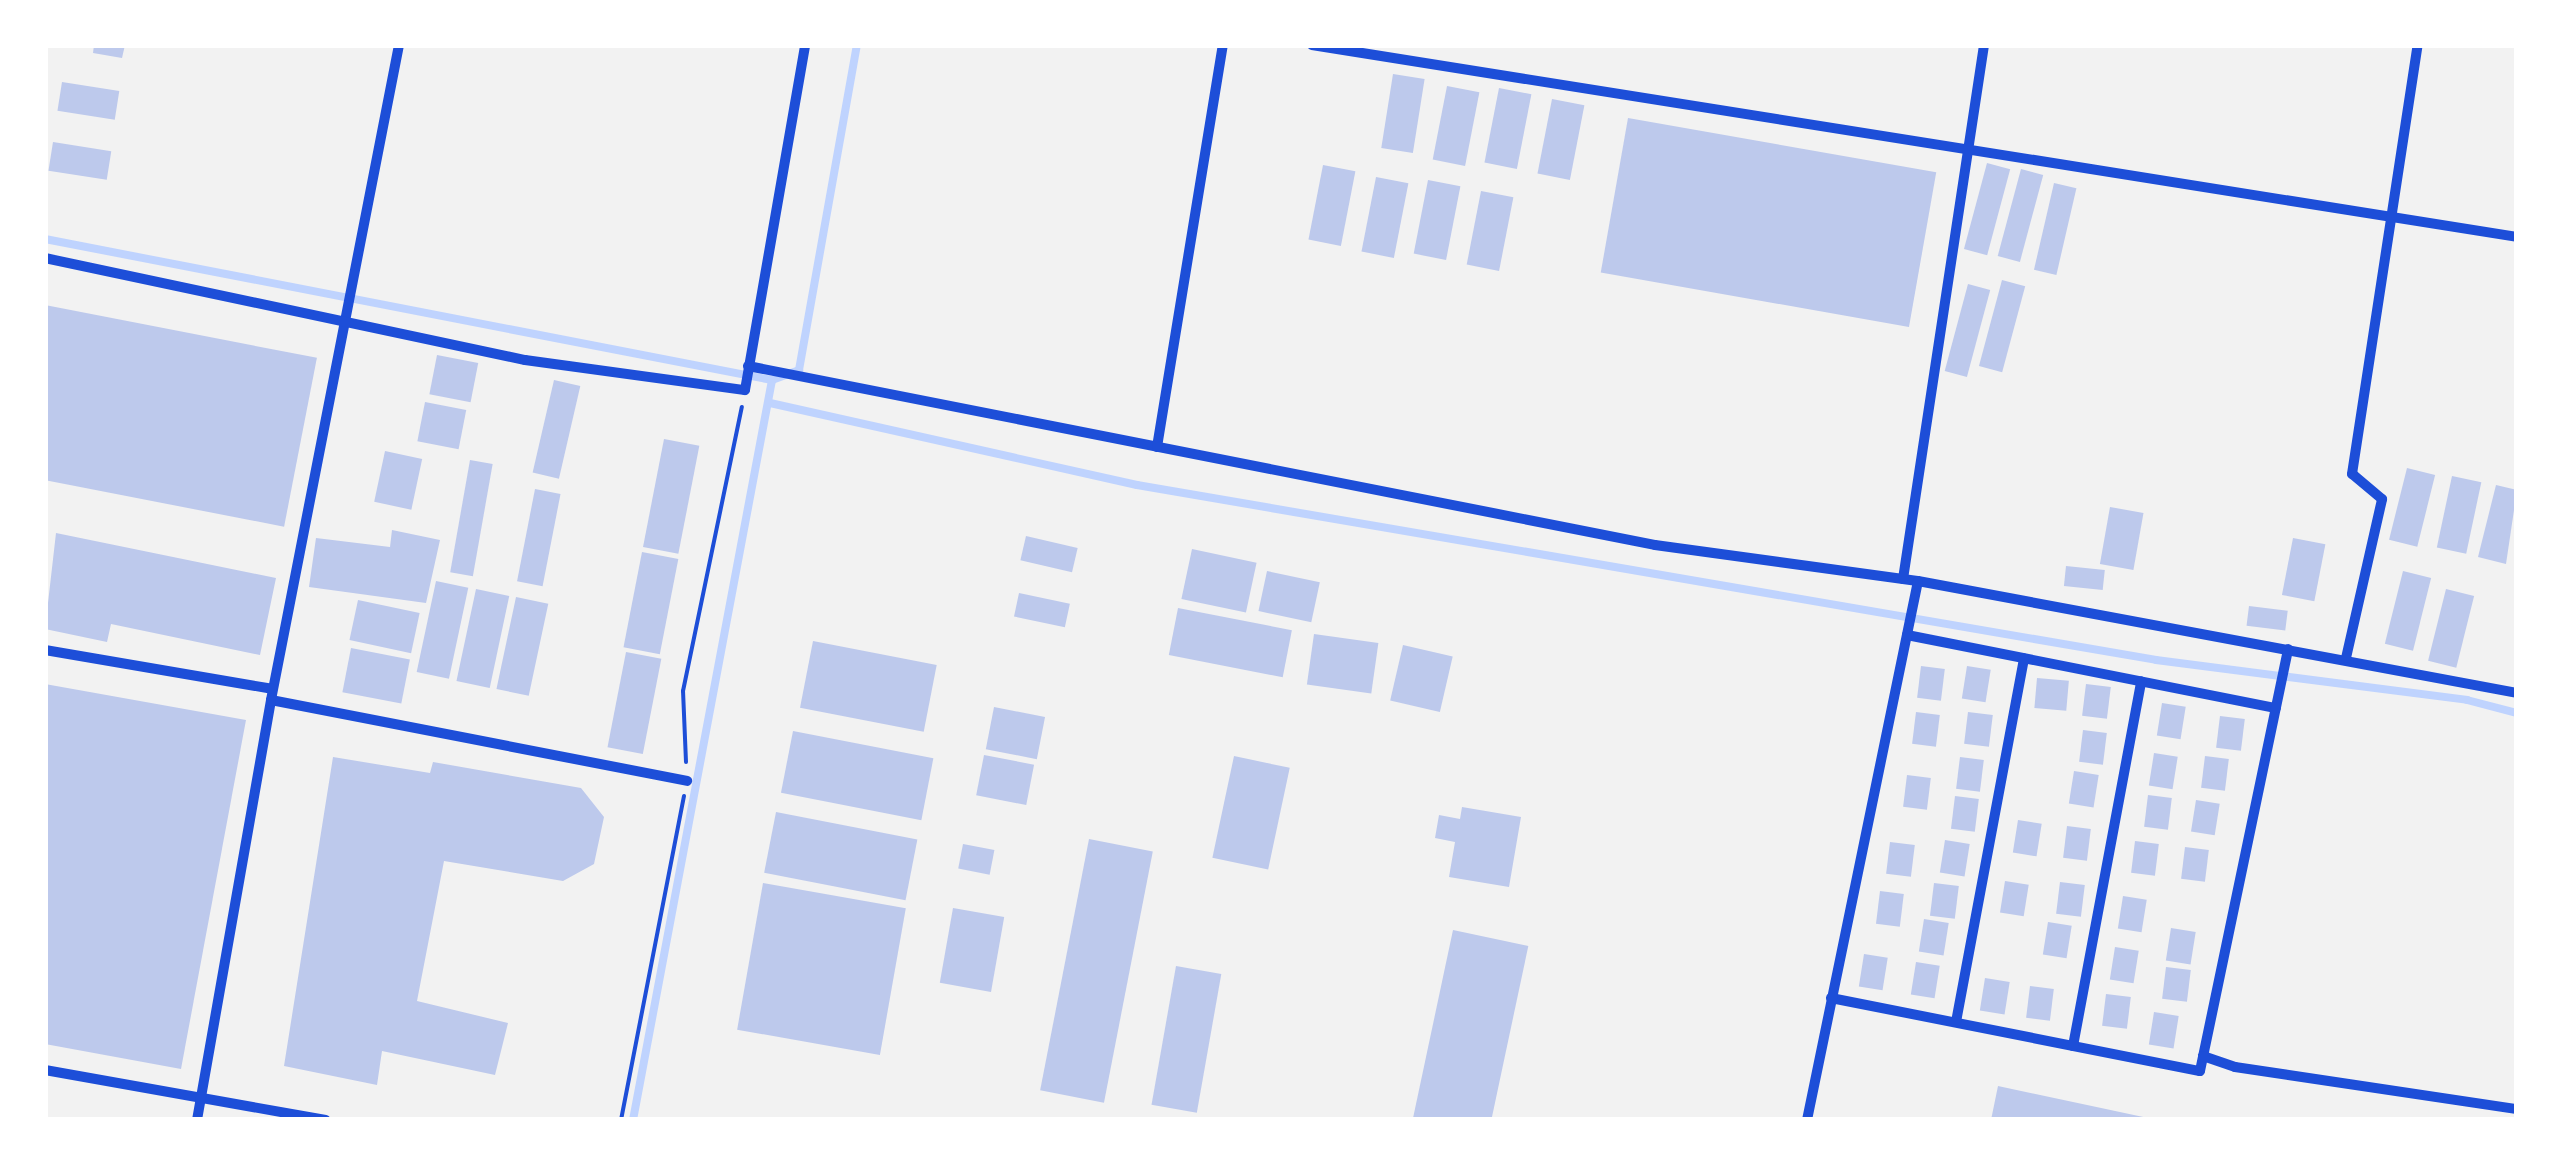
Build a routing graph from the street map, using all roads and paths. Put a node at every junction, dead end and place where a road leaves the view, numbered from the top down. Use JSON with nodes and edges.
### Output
{"nodes":[{"id":1,"x":398,"y":45,"type":"edge"},
{"id":2,"x":805,"y":45,"type":"edge"},
{"id":3,"x":1222,"y":45,"type":"edge"},
{"id":4,"x":1312,"y":45,"type":"edge"},
{"id":5,"x":1984,"y":45,"type":"edge"},
{"id":6,"x":2418,"y":45,"type":"edge"},
{"id":7,"x":1968,"y":149,"type":"junction"},
{"id":8,"x":2392,"y":218,"type":"junction"},
{"id":9,"x":2517,"y":237,"type":"edge"},
{"id":10,"x":45,"y":258,"type":"edge"},
{"id":11,"x":346,"y":325,"type":"junction"},
{"id":12,"x":748,"y":366,"type":"junction"},
{"id":13,"x":745,"y":390,"type":"junction"},
{"id":14,"x":1157,"y":447,"type":"junction"},
{"id":15,"x":1903,"y":579,"type":"junction"},
{"id":16,"x":1918,"y":581,"type":"junction"},
{"id":17,"x":1907,"y":635,"type":"junction"},
{"id":18,"x":2288,"y":648,"type":"junction"},
{"id":19,"x":45,"y":650,"type":"edge"},
{"id":20,"x":2024,"y":658,"type":"junction"},
{"id":21,"x":2346,"y":658,"type":"junction"},
{"id":22,"x":2141,"y":681,"type":"junction"},
{"id":23,"x":2517,"y":693,"type":"edge"},
{"id":24,"x":272,"y":694,"type":"junction"},
{"id":25,"x":2276,"y":708,"type":"junction"},
{"id":26,"x":687,"y":781,"type":"junction"},
{"id":27,"x":1831,"y":998,"type":"junction"},
{"id":28,"x":1956,"y":1022,"type":"junction"},
{"id":29,"x":2073,"y":1046,"type":"junction"},
{"id":30,"x":2203,"y":1056,"type":"junction"},
{"id":31,"x":45,"y":1070,"type":"edge"},
{"id":32,"x":202,"y":1097,"type":"junction"},
{"id":33,"x":2517,"y":1110,"type":"edge"},
{"id":34,"x":197,"y":1120,"type":"edge"},
{"id":35,"x":326,"y":1120,"type":"edge"},
{"id":36,"x":621,"y":1120,"type":"edge"},
{"id":37,"x":1808,"y":1120,"type":"edge"}],
"edges":[{"from":1,"to":11,"type":"street"},
{"from":2,"to":12,"type":"street"},
{"from":3,"to":14,"type":"street"},
{"from":4,"to":7,"type":"street"},
{"from":5,"to":7,"type":"street"},
{"from":6,"to":8,"type":"street"},
{"from":7,"to":8,"type":"street"},
{"from":7,"to":15,"type":"street"},
{"from":8,"to":9,"type":"street"},
{"from":8,"to":21,"type":"street"},
{"from":10,"to":11,"type":"street"},
{"from":11,"to":13,"type":"street"},
{"from":11,"to":24,"type":"street"},
{"from":12,"to":13,"type":"street"},
{"from":12,"to":14,"type":"street"},
{"from":13,"to":26,"type":"path"},
{"from":14,"to":15,"type":"street"},
{"from":15,"to":16,"type":"street"},
{"from":16,"to":17,"type":"street"},
{"from":16,"to":18,"type":"street"},
{"from":17,"to":20,"type":"street"},
{"from":17,"to":27,"type":"street"},
{"from":18,"to":21,"type":"street"},
{"from":18,"to":25,"type":"street"},
{"from":19,"to":24,"type":"street"},
{"from":20,"to":22,"type":"street"},
{"from":20,"to":28,"type":"street"},
{"from":21,"to":23,"type":"street"},
{"from":22,"to":25,"type":"street"},
{"from":22,"to":29,"type":"street"},
{"from":24,"to":26,"type":"street"},
{"from":24,"to":32,"type":"street"},
{"from":25,"to":30,"type":"street"},
{"from":26,"to":36,"type":"path"},
{"from":27,"to":28,"type":"street"},
{"from":27,"to":37,"type":"street"},
{"from":28,"to":29,"type":"street"},
{"from":29,"to":30,"type":"street"},
{"from":30,"to":33,"type":"street"},
{"from":31,"to":32,"type":"street"},
{"from":32,"to":34,"type":"street"},
{"from":32,"to":35,"type":"street"}]}
